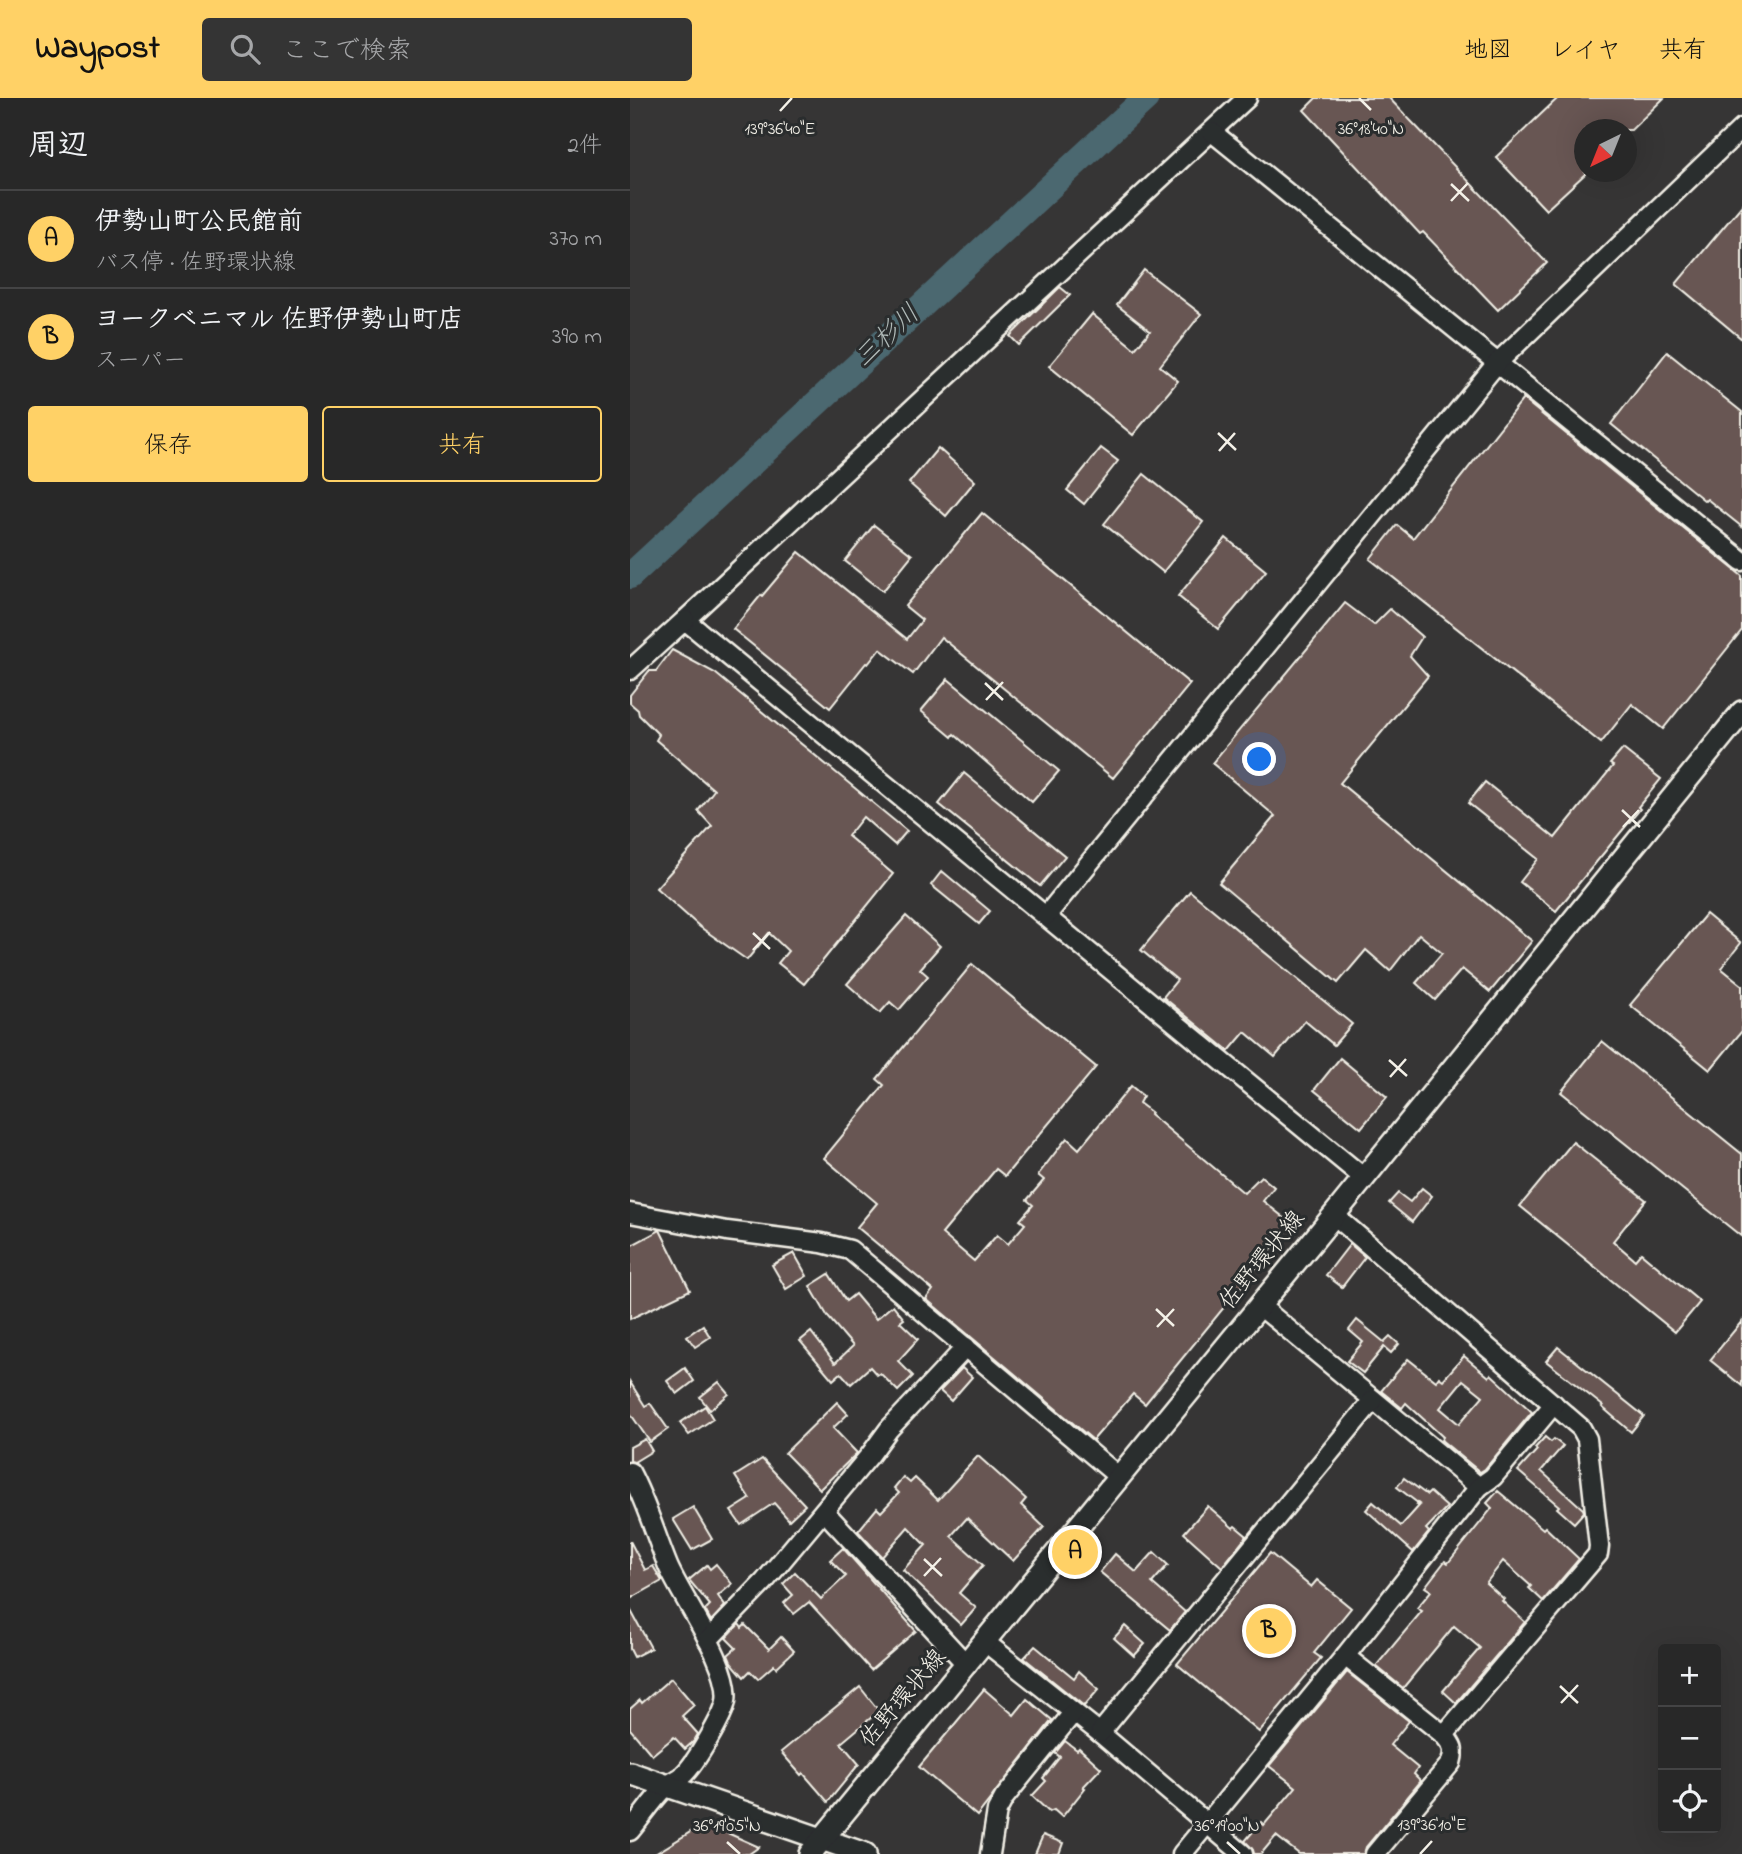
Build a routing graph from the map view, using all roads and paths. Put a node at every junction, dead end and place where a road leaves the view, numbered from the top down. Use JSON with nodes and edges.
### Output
{"nodes":[{"id":1,"x":1247,"y":98,"type":"edge"},
{"id":2,"x":1742,"y":128,"type":"edge"},
{"id":3,"x":1212,"y":132,"type":"junction"},
{"id":4,"x":1497,"y":363,"type":"junction"},
{"id":5,"x":1742,"y":561,"type":"edge"},
{"id":6,"x":685,"y":620,"type":"junction"},
{"id":7,"x":630,"y":670,"type":"edge"},
{"id":8,"x":1742,"y":712,"type":"edge"},
{"id":9,"x":1046,"y":916,"type":"junction"},
{"id":10,"x":1364,"y":1178,"type":"junction"},
{"id":11,"x":630,"y":1213,"type":"edge"},
{"id":12,"x":1334,"y":1215,"type":"junction"},
{"id":13,"x":1260,"y":1306,"type":"junction"},
{"id":14,"x":967,"y":1347,"type":"junction"},
{"id":15,"x":1373,"y":1400,"type":"junction"},
{"id":16,"x":1554,"y":1404,"type":"junction"},
{"id":17,"x":630,"y":1472,"type":"edge"},
{"id":18,"x":1119,"y":1477,"type":"junction"},
{"id":19,"x":1479,"y":1487,"type":"junction"},
{"id":20,"x":824,"y":1511,"type":"junction"},
{"id":21,"x":708,"y":1640,"type":"junction"},
{"id":22,"x":985,"y":1642,"type":"junction"},
{"id":23,"x":1345,"y":1656,"type":"junction"},
{"id":24,"x":967,"y":1665,"type":"junction"},
{"id":25,"x":1073,"y":1713,"type":"junction"},
{"id":26,"x":1100,"y":1733,"type":"junction"},
{"id":27,"x":1444,"y":1735,"type":"junction"},
{"id":28,"x":630,"y":1773,"type":"edge"},
{"id":29,"x":667,"y":1786,"type":"junction"},
{"id":30,"x":1207,"y":1823,"type":"junction"},
{"id":31,"x":630,"y":1832,"type":"edge"},
{"id":32,"x":816,"y":1847,"type":"edge"},
{"id":33,"x":865,"y":1854,"type":"edge"},
{"id":34,"x":990,"y":1854,"type":"edge"},
{"id":35,"x":1182,"y":1854,"type":"edge"},
{"id":36,"x":1243,"y":1854,"type":"edge"},
{"id":37,"x":1375,"y":1854,"type":"edge"}],
"edges":[{"from":1,"to":3,"type":"street"},
{"from":2,"to":4,"type":"street"},
{"from":3,"to":4,"type":"street"},
{"from":3,"to":6,"type":"street"},
{"from":4,"to":5,"type":"street"},
{"from":4,"to":9,"type":"street"},
{"from":6,"to":7,"type":"street"},
{"from":6,"to":9,"type":"street"},
{"from":8,"to":10,"type":"main road","name":"佐野環状線"},
{"from":9,"to":10,"type":"street"},
{"from":10,"to":12,"type":"main road","name":"佐野環状線"},
{"from":11,"to":14,"type":"street"},
{"from":12,"to":13,"type":"main road","name":"佐野環状線"},
{"from":12,"to":16,"type":"street"},
{"from":13,"to":15,"type":"street"},
{"from":13,"to":18,"type":"main road","name":"佐野環状線"},
{"from":14,"to":18,"type":"street"},
{"from":14,"to":20,"type":"street"},
{"from":15,"to":19,"type":"street"},
{"from":15,"to":26,"type":"street"},
{"from":16,"to":19,"type":"street"},
{"from":16,"to":27,"type":"street"},
{"from":17,"to":21,"type":"street"},
{"from":18,"to":22,"type":"main road","name":"佐野環状線"},
{"from":19,"to":23,"type":"street"},
{"from":20,"to":21,"type":"street"},
{"from":20,"to":24,"type":"street"},
{"from":21,"to":29,"type":"street"},
{"from":22,"to":24,"type":"main road","name":"佐野環状線"},
{"from":22,"to":25,"type":"street"},
{"from":23,"to":27,"type":"street"},
{"from":23,"to":30,"type":"street"},
{"from":24,"to":32,"type":"main road","name":"佐野環状線"},
{"from":25,"to":26,"type":"street"},
{"from":25,"to":34,"type":"street"},
{"from":26,"to":30,"type":"street"},
{"from":27,"to":37,"type":"street"},
{"from":28,"to":29,"type":"main road"},
{"from":29,"to":31,"type":"street"},
{"from":29,"to":32,"type":"main road"},
{"from":30,"to":35,"type":"street"},
{"from":30,"to":36,"type":"street"},
{"from":32,"to":33,"type":"main road"}]}
